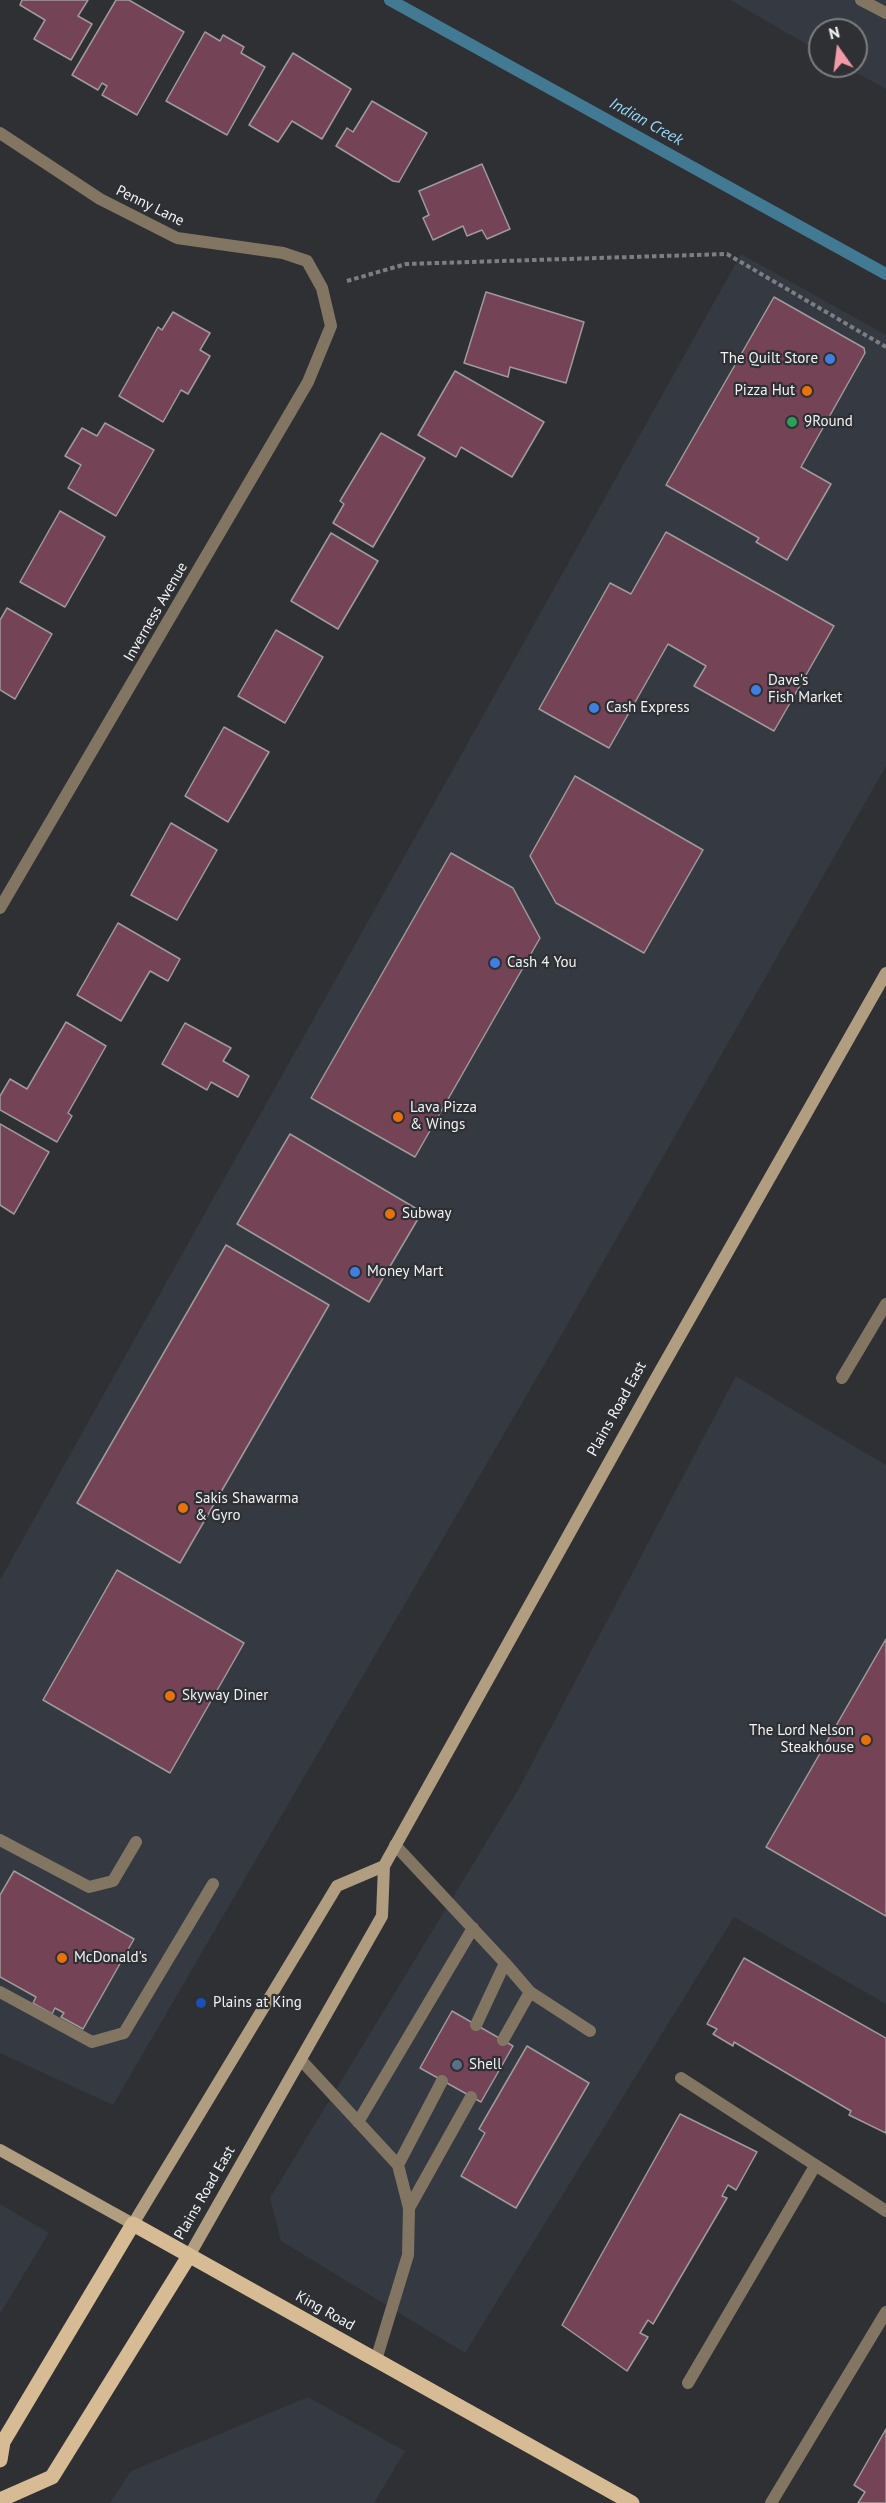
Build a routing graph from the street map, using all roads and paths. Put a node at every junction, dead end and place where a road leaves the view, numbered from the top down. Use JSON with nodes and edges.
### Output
{"nodes":[{"id":1,"x":861,"y":0,"type":"edge"},
{"id":2,"x":886,"y":13,"type":"edge"},
{"id":3,"x":0,"y":133,"type":"edge"},
{"id":4,"x":322,"y":288,"type":"junction"},
{"id":5,"x":331,"y":326,"type":"joint"},
{"id":6,"x":886,"y":347,"type":"edge"},
{"id":7,"x":0,"y":908,"type":"edge"},
{"id":8,"x":886,"y":973,"type":"edge"},
{"id":9,"x":886,"y":1304,"type":"edge"},
{"id":10,"x":842,"y":1378,"type":"dead end"},
{"id":11,"x":0,"y":1840,"type":"edge"},
{"id":12,"x":136,"y":1842,"type":"dead end"},
{"id":13,"x":395,"y":1845,"type":"junction"},
{"id":14,"x":384,"y":1866,"type":"junction"},
{"id":15,"x":213,"y":1884,"type":"dead end"},
{"id":16,"x":473,"y":1928,"type":"junction"},
{"id":17,"x":505,"y":1963,"type":"junction"},
{"id":18,"x":0,"y":1992,"type":"edge"},
{"id":19,"x":530,"y":1992,"type":"junction"},
{"id":20,"x":476,"y":2025,"type":"dead end"},
{"id":21,"x":590,"y":2031,"type":"dead end"},
{"id":22,"x":503,"y":2040,"type":"dead end"},
{"id":23,"x":301,"y":2060,"type":"junction"},
{"id":24,"x":681,"y":2078,"type":"dead end"},
{"id":25,"x":442,"y":2080,"type":"dead end"},
{"id":26,"x":471,"y":2097,"type":"dead end"},
{"id":27,"x":358,"y":2122,"type":"junction"},
{"id":28,"x":0,"y":2150,"type":"edge"},
{"id":29,"x":398,"y":2165,"type":"junction"},
{"id":30,"x":815,"y":2166,"type":"junction"},
{"id":31,"x":409,"y":2208,"type":"junction"},
{"id":32,"x":886,"y":2211,"type":"edge"},
{"id":33,"x":133,"y":2224,"type":"junction"},
{"id":34,"x":189,"y":2256,"type":"junction"},
{"id":35,"x":886,"y":2312,"type":"edge"},
{"id":36,"x":376,"y":2361,"type":"junction"},
{"id":37,"x":688,"y":2383,"type":"dead end"},
{"id":38,"x":2,"y":2441,"type":"edge"},
{"id":39,"x":0,"y":2460,"type":"edge"},
{"id":40,"x":0,"y":2500,"type":"edge"},
{"id":41,"x":632,"y":2503,"type":"edge"},
{"id":42,"x":771,"y":2503,"type":"edge"}],
"edges":[{"from":1,"to":2,"type":"street"},
{"from":3,"to":4,"type":"street","name":"Penny Lane"},
{"from":4,"to":5,"type":"street","name":"Penny Lane"},
{"from":4,"to":6,"type":"path"},
{"from":5,"to":7,"type":"street","name":"Inverness Avenue"},
{"from":8,"to":13,"type":"main road","name":"Plains Road East"},
{"from":9,"to":10,"type":"street"},
{"from":11,"to":12,"type":"street"},
{"from":13,"to":14,"type":"main road","name":"Plains Road East"},
{"from":13,"to":16,"type":"street"},
{"from":14,"to":23,"type":"main road","name":"Plains Road East"},
{"from":14,"to":33,"type":"main road"},
{"from":15,"to":18,"type":"street"},
{"from":16,"to":17,"type":"street"},
{"from":16,"to":27,"type":"street"},
{"from":17,"to":19,"type":"street"},
{"from":17,"to":20,"type":"street"},
{"from":19,"to":21,"type":"street"},
{"from":19,"to":22,"type":"street"},
{"from":23,"to":27,"type":"street"},
{"from":23,"to":34,"type":"main road","name":"Plains Road East"},
{"from":24,"to":30,"type":"street"},
{"from":25,"to":29,"type":"street"},
{"from":26,"to":31,"type":"street"},
{"from":27,"to":29,"type":"street"},
{"from":28,"to":33,"type":"main road","name":"King Road"},
{"from":29,"to":31,"type":"street"},
{"from":30,"to":32,"type":"street"},
{"from":30,"to":37,"type":"street"},
{"from":31,"to":36,"type":"street"},
{"from":33,"to":34,"type":"main road","name":"King Road"},
{"from":33,"to":38,"type":"main road"},
{"from":34,"to":36,"type":"main road","name":"King Road"},
{"from":34,"to":40,"type":"main road","name":"Plains Road East"},
{"from":35,"to":42,"type":"street"},
{"from":36,"to":41,"type":"main road","name":"King Road"},
{"from":38,"to":39,"type":"main road"}]}
